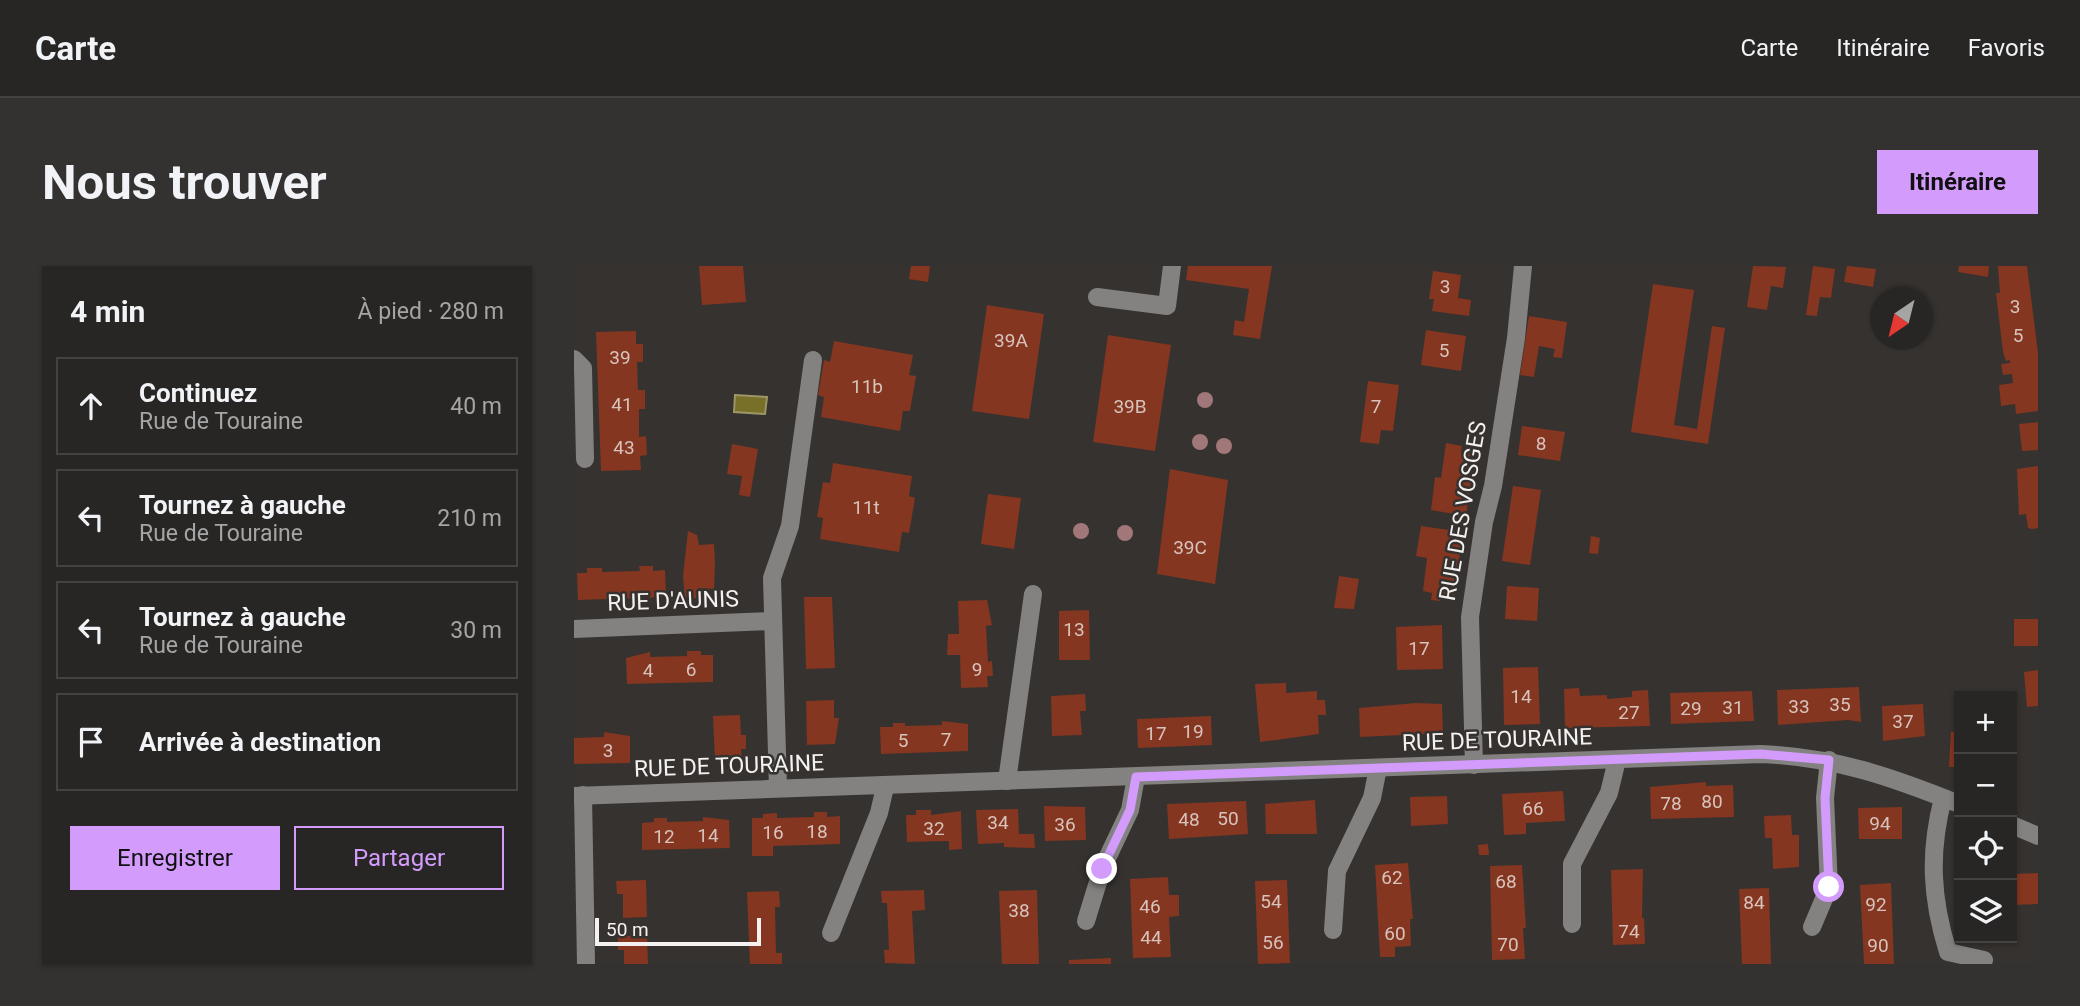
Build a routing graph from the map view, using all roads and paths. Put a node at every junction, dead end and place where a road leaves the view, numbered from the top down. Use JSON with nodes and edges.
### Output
{"nodes":[{"id":1,"x":1172,"y":266,"type":"edge"},
{"id":2,"x":1519,"y":267,"type":"edge"},
{"id":3,"x":1097,"y":297,"type":"dead end"},
{"id":4,"x":574,"y":359,"type":"edge"},
{"id":5,"x":813,"y":360,"type":"dead end"},
{"id":6,"x":585,"y":459,"type":"dead end"},
{"id":7,"x":1033,"y":594,"type":"dead end"},
{"id":8,"x":773,"y":621,"type":"junction"},
{"id":9,"x":574,"y":629,"type":"edge"},
{"id":10,"x":1617,"y":760,"type":"junction"},
{"id":11,"x":1829,"y":760,"type":"junction"},
{"id":12,"x":1474,"y":765,"type":"junction"},
{"id":13,"x":1378,"y":768,"type":"junction"},
{"id":14,"x":1136,"y":777,"type":"junction"},
{"id":15,"x":1007,"y":781,"type":"junction"},
{"id":16,"x":885,"y":787,"type":"junction"},
{"id":17,"x":778,"y":788,"type":"junction"},
{"id":18,"x":578,"y":796,"type":"edge"},
{"id":19,"x":1951,"y":801,"type":"edge"},
{"id":20,"x":2017,"y":827,"type":"edge"},
{"id":21,"x":2038,"y":836,"type":"edge"},
{"id":22,"x":579,"y":896,"type":"edge"},
{"id":23,"x":1086,"y":920,"type":"dead end"},
{"id":24,"x":1572,"y":924,"type":"dead end"},
{"id":25,"x":1812,"y":927,"type":"dead end"},
{"id":26,"x":1333,"y":930,"type":"dead end"},
{"id":27,"x":831,"y":933,"type":"dead end"},
{"id":28,"x":1984,"y":960,"type":"dead end"},
{"id":29,"x":586,"y":964,"type":"edge"}],
"edges":[{"from":1,"to":3,"type":"street"},
{"from":2,"to":12,"type":"street","name":"RUE DES VOSGES"},
{"from":4,"to":6,"type":"street"},
{"from":5,"to":8,"type":"street","name":"RUE D'AUNIS"},
{"from":7,"to":15,"type":"street"},
{"from":8,"to":9,"type":"street","name":"RUE D'AUNIS"},
{"from":8,"to":17,"type":"street","name":"RUE D'AUNIS"},
{"from":10,"to":11,"type":"street","name":"RUE DE TOURAINE"},
{"from":10,"to":12,"type":"street","name":"RUE DE TOURAINE"},
{"from":10,"to":24,"type":"street","name":"RUE DE TOURAINE"},
{"from":11,"to":19,"type":"street","name":"RUE DE TOURAINE"},
{"from":11,"to":25,"type":"street"},
{"from":12,"to":13,"type":"street","name":"RUE DE TOURAINE"},
{"from":13,"to":14,"type":"street","name":"RUE DE TOURAINE"},
{"from":13,"to":26,"type":"street","name":"RUE DE TOURAINE"},
{"from":14,"to":15,"type":"street","name":"RUE DE TOURAINE"},
{"from":14,"to":23,"type":"street"},
{"from":15,"to":16,"type":"street","name":"RUE DE TOURAINE"},
{"from":16,"to":17,"type":"street","name":"RUE DE TOURAINE"},
{"from":16,"to":27,"type":"street"},
{"from":17,"to":18,"type":"street","name":"RUE DE TOURAINE"},
{"from":18,"to":22,"type":"street"},
{"from":19,"to":28,"type":"street","name":"RUE DE TOURAINE"},
{"from":20,"to":21,"type":"street"},
{"from":22,"to":29,"type":"street"}]}
